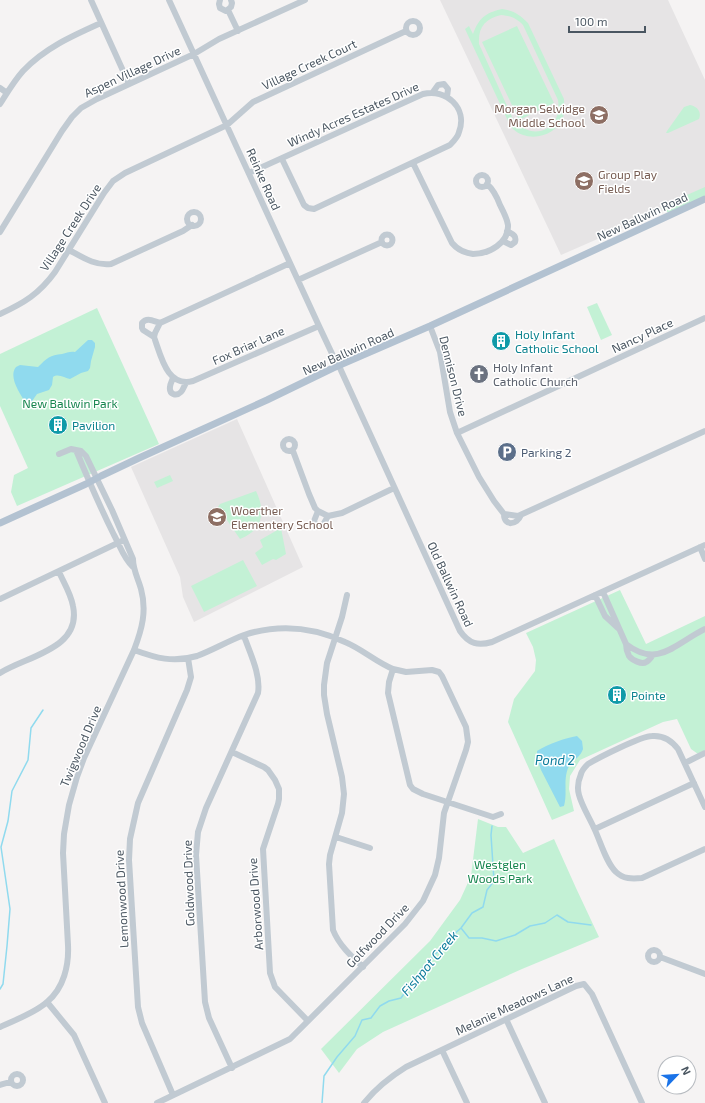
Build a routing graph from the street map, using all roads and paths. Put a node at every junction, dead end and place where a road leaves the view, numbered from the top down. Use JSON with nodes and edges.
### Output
{"nodes":[{"id":1,"x":91,"y":0,"type":"edge"},
{"id":2,"x":169,"y":0,"type":"edge"},
{"id":3,"x":220,"y":0,"type":"edge"},
{"id":4,"x":231,"y":0,"type":"edge"},
{"id":5,"x":305,"y":0,"type":"edge"},
{"id":6,"x":228,"y":10,"type":"junction"},
{"id":7,"x":101,"y":23,"type":"junction"},
{"id":8,"x":238,"y":31,"type":"junction"},
{"id":9,"x":406,"y":31,"type":"dead end"},
{"id":10,"x":194,"y":54,"type":"junction"},
{"id":11,"x":129,"y":84,"type":"junction"},
{"id":12,"x":0,"y":88,"type":"edge"},
{"id":13,"x":7,"y":92,"type":"junction"},
{"id":14,"x":433,"y":92,"type":"junction"},
{"id":15,"x":447,"y":97,"type":"junction"},
{"id":16,"x":0,"y":104,"type":"edge"},
{"id":17,"x":227,"y":125,"type":"junction"},
{"id":18,"x":282,"y":158,"type":"junction"},
{"id":19,"x":414,"y":163,"type":"junction"},
{"id":20,"x":249,"y":173,"type":"junction"},
{"id":21,"x":487,"y":184,"type":"dead end"},
{"id":22,"x":705,"y":200,"type":"edge"},
{"id":23,"x":192,"y":225,"type":"dead end"},
{"id":24,"x":507,"y":231,"type":"junction"},
{"id":25,"x":0,"y":232,"type":"edge"},
{"id":26,"x":503,"y":241,"type":"junction"},
{"id":27,"x":382,"y":242,"type":"dead end"},
{"id":28,"x":68,"y":250,"type":"junction"},
{"id":29,"x":290,"y":263,"type":"junction"},
{"id":30,"x":298,"y":280,"type":"junction"},
{"id":31,"x":0,"y":314,"type":"edge"},
{"id":32,"x":705,"y":318,"type":"edge"},
{"id":33,"x":160,"y":323,"type":"junction"},
{"id":34,"x":319,"y":326,"type":"junction"},
{"id":35,"x":430,"y":326,"type":"junction"},
{"id":36,"x":154,"y":337,"type":"junction"},
{"id":37,"x":338,"y":366,"type":"junction"},
{"id":38,"x":173,"y":378,"type":"junction"},
{"id":39,"x":186,"y":383,"type":"junction"},
{"id":40,"x":705,"y":431,"type":"edge"},
{"id":41,"x":457,"y":433,"type":"junction"},
{"id":42,"x":76,"y":450,"type":"junction"},
{"id":43,"x":293,"y":451,"type":"dead end"},
{"id":44,"x":59,"y":454,"type":"dead end"},
{"id":45,"x":97,"y":478,"type":"junction"},
{"id":46,"x":89,"y":482,"type":"junction"},
{"id":47,"x":394,"y":488,"type":"junction"},
{"id":48,"x":318,"y":511,"type":"junction"},
{"id":49,"x":328,"y":516,"type":"junction"},
{"id":50,"x":0,"y":523,"type":"edge"},
{"id":51,"x":121,"y":541,"type":"junction"},
{"id":52,"x":702,"y":546,"type":"edge"},
{"id":53,"x":705,"y":559,"type":"edge"},
{"id":54,"x":59,"y":572,"type":"junction"},
{"id":55,"x":603,"y":592,"type":"junction"},
{"id":56,"x":347,"y":595,"type":"dead end"},
{"id":57,"x":595,"y":595,"type":"junction"},
{"id":58,"x":0,"y":599,"type":"edge"},
{"id":59,"x":620,"y":629,"type":"junction"},
{"id":60,"x":705,"y":629,"type":"edge"},
{"id":61,"x":244,"y":636,"type":"junction"},
{"id":62,"x":335,"y":637,"type":"junction"},
{"id":63,"x":626,"y":644,"type":"junction"},
{"id":64,"x":134,"y":650,"type":"junction"},
{"id":65,"x":653,"y":655,"type":"junction"},
{"id":66,"x":188,"y":658,"type":"junction"},
{"id":67,"x":393,"y":669,"type":"junction"},
{"id":68,"x":0,"y":672,"type":"edge"},
{"id":69,"x":232,"y":752,"type":"junction"},
{"id":70,"x":705,"y":753,"type":"edge"},
{"id":71,"x":685,"y":763,"type":"junction"},
{"id":72,"x":694,"y":783,"type":"junction"},
{"id":73,"x":447,"y":801,"type":"junction"},
{"id":74,"x":705,"y":807,"type":"edge"},
{"id":75,"x":502,"y":814,"type":"dead end"},
{"id":76,"x":595,"y":829,"type":"junction"},
{"id":77,"x":336,"y":837,"type":"junction"},
{"id":78,"x":370,"y":848,"type":"dead end"},
{"id":79,"x":705,"y":848,"type":"edge"},
{"id":80,"x":660,"y":957,"type":"dead end"},
{"id":81,"x":363,"y":967,"type":"junction"},
{"id":82,"x":705,"y":974,"type":"edge"},
{"id":83,"x":47,"y":1002,"type":"junction"},
{"id":84,"x":506,"y":1019,"type":"junction"},
{"id":85,"x":308,"y":1021,"type":"junction"},
{"id":86,"x":0,"y":1027,"type":"edge"},
{"id":87,"x":442,"y":1050,"type":"junction"},
{"id":88,"x":232,"y":1068,"type":"junction"},
{"id":89,"x":10,"y":1082,"type":"dead end"},
{"id":90,"x":0,"y":1085,"type":"edge"},
{"id":91,"x":173,"y":1095,"type":"junction"},
{"id":92,"x":105,"y":1103,"type":"edge"},
{"id":93,"x":157,"y":1103,"type":"edge"},
{"id":94,"x":364,"y":1103,"type":"edge"},
{"id":95,"x":467,"y":1103,"type":"edge"},
{"id":96,"x":545,"y":1103,"type":"edge"},
{"id":97,"x":642,"y":1103,"type":"edge"}],
"edges":[{"from":1,"to":7,"type":"street"},
{"from":2,"to":10,"type":"street","name":"Reinke Road"},
{"from":3,"to":6,"type":"street"},
{"from":4,"to":6,"type":"street"},
{"from":5,"to":8,"type":"street","name":"Aspen Village Drive"},
{"from":6,"to":8,"type":"street"},
{"from":7,"to":11,"type":"street"},
{"from":7,"to":13,"type":"street"},
{"from":8,"to":10,"type":"street","name":"Aspen Village Drive"},
{"from":9,"to":17,"type":"street","name":"Village Creek Court"},
{"from":10,"to":11,"type":"street","name":"Aspen Village Drive"},
{"from":10,"to":17,"type":"street","name":"Reinke Road"},
{"from":11,"to":25,"type":"street","name":"Aspen Village Drive"},
{"from":12,"to":13,"type":"street"},
{"from":13,"to":16,"type":"street"},
{"from":14,"to":15,"type":"street","name":"Windy Acres Estates Drive"},
{"from":14,"to":15,"type":"street","name":"Windy Acres Estates Drive"},
{"from":14,"to":18,"type":"street","name":"Windy Acres Estates Drive"},
{"from":15,"to":19,"type":"street","name":"Windy Acres Estates Drive"},
{"from":17,"to":20,"type":"street","name":"Reinke Road"},
{"from":17,"to":28,"type":"street","name":"Village Creek Drive"},
{"from":18,"to":19,"type":"street","name":"Windy Acres Estates Drive"},
{"from":18,"to":20,"type":"street","name":"Windy Acres Estates Drive"},
{"from":19,"to":26,"type":"street"},
{"from":20,"to":29,"type":"street","name":"Reinke Road"},
{"from":21,"to":24,"type":"street"},
{"from":22,"to":35,"type":"main road","name":"New Ballwin Road"},
{"from":23,"to":28,"type":"street"},
{"from":24,"to":26,"type":"street"},
{"from":24,"to":26,"type":"street"},
{"from":27,"to":30,"type":"street"},
{"from":28,"to":31,"type":"street","name":"Village Creek Drive"},
{"from":29,"to":30,"type":"street","name":"Reinke Road"},
{"from":29,"to":33,"type":"street"},
{"from":30,"to":34,"type":"street","name":"Reinke Road"},
{"from":32,"to":41,"type":"street","name":"Nancy Place"},
{"from":33,"to":36,"type":"street"},
{"from":33,"to":36,"type":"street"},
{"from":34,"to":37,"type":"street","name":"Reinke Road"},
{"from":34,"to":39,"type":"street","name":"Fox Briar Lane"},
{"from":35,"to":37,"type":"main road","name":"New Ballwin Road"},
{"from":35,"to":41,"type":"street","name":"Dennison Drive"},
{"from":36,"to":38,"type":"street","name":"Fox Briar Lane"},
{"from":37,"to":45,"type":"main road","name":"New Ballwin Road"},
{"from":37,"to":47,"type":"street","name":"Old Ballwin Road"},
{"from":38,"to":39,"type":"street"},
{"from":38,"to":39,"type":"street","name":"Fox Briar Lane"},
{"from":40,"to":41,"type":"street","name":"Dennison Drive"},
{"from":42,"to":44,"type":"street"},
{"from":42,"to":45,"type":"street"},
{"from":42,"to":46,"type":"street"},
{"from":43,"to":48,"type":"street"},
{"from":45,"to":46,"type":"main road","name":"New Ballwin Road"},
{"from":45,"to":51,"type":"street","name":"Twigwood Drive"},
{"from":46,"to":50,"type":"main road","name":"New Ballwin Road"},
{"from":46,"to":51,"type":"street","name":"Twigwood Drive"},
{"from":47,"to":49,"type":"street"},
{"from":47,"to":57,"type":"street","name":"Old Ballwin Road"},
{"from":48,"to":49,"type":"street"},
{"from":48,"to":49,"type":"street"},
{"from":51,"to":54,"type":"street"},
{"from":51,"to":64,"type":"street","name":"Twigwood Drive"},
{"from":52,"to":53,"type":"street"},
{"from":52,"to":55,"type":"street","name":"Old Ballwin Road"},
{"from":54,"to":58,"type":"street"},
{"from":54,"to":68,"type":"street"},
{"from":55,"to":57,"type":"street","name":"Old Ballwin Road"},
{"from":55,"to":59,"type":"street"},
{"from":56,"to":62,"type":"street"},
{"from":57,"to":59,"type":"street"},
{"from":59,"to":63,"type":"street"},
{"from":60,"to":65,"type":"street"},
{"from":61,"to":62,"type":"street"},
{"from":61,"to":66,"type":"street"},
{"from":61,"to":69,"type":"street","name":"Goldwood Drive"},
{"from":62,"to":67,"type":"street"},
{"from":62,"to":77,"type":"street"},
{"from":63,"to":65,"type":"street"},
{"from":63,"to":65,"type":"street"},
{"from":64,"to":66,"type":"street"},
{"from":64,"to":83,"type":"street","name":"Twigwood Drive"},
{"from":66,"to":91,"type":"street","name":"Lemonwood Drive"},
{"from":67,"to":73,"type":"street"},
{"from":67,"to":73,"type":"street","name":"Golfwood Drive"},
{"from":69,"to":85,"type":"street","name":"Arborwood Drive"},
{"from":69,"to":88,"type":"street","name":"Goldwood Drive"},
{"from":70,"to":71,"type":"street"},
{"from":71,"to":72,"type":"street"},
{"from":71,"to":76,"type":"street"},
{"from":72,"to":74,"type":"street"},
{"from":72,"to":76,"type":"street"},
{"from":73,"to":75,"type":"street"},
{"from":73,"to":81,"type":"street","name":"Golfwood Drive"},
{"from":76,"to":79,"type":"street"},
{"from":77,"to":78,"type":"street"},
{"from":77,"to":81,"type":"street"},
{"from":80,"to":82,"type":"street"},
{"from":81,"to":85,"type":"street","name":"Golfwood Drive"},
{"from":83,"to":86,"type":"street","name":"Twigwood Drive"},
{"from":83,"to":92,"type":"street"},
{"from":84,"to":87,"type":"street","name":"Melanie Meadows Lane"},
{"from":84,"to":96,"type":"street"},
{"from":84,"to":97,"type":"street","name":"Melanie Meadows Lane"},
{"from":85,"to":88,"type":"street","name":"Golfwood Drive"},
{"from":87,"to":94,"type":"street","name":"Melanie Meadows Lane"},
{"from":87,"to":95,"type":"street"},
{"from":88,"to":91,"type":"street","name":"Golfwood Drive"},
{"from":89,"to":90,"type":"street"},
{"from":91,"to":93,"type":"street","name":"Golfwood Drive"}]}
